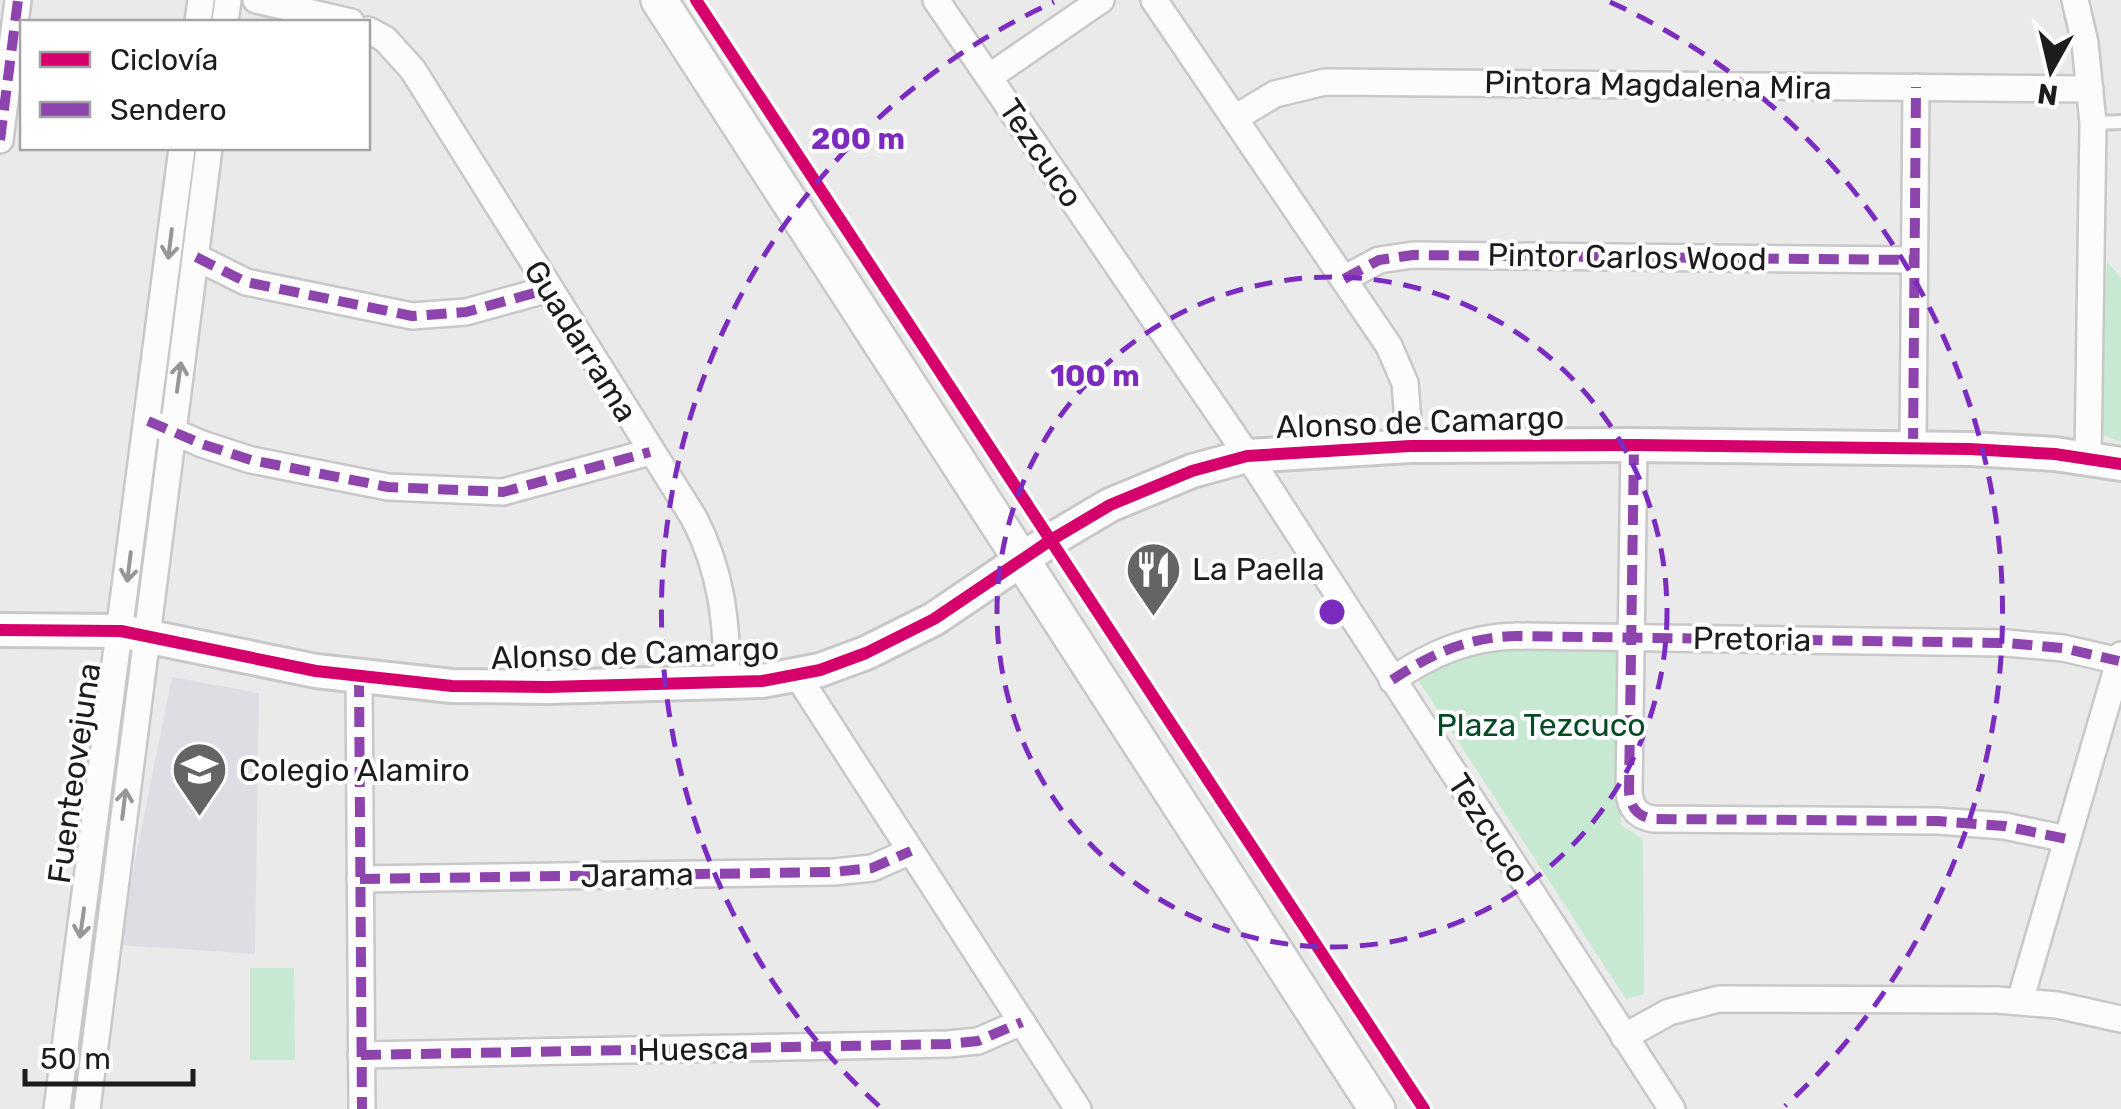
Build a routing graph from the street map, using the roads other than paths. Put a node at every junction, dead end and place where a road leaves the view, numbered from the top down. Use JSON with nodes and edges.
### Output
{"nodes":[{"id":1,"x":18,"y":0,"type":"edge"},
{"id":2,"x":256,"y":0,"type":"edge"},
{"id":3,"x":659,"y":0,"type":"edge"},
{"id":4,"x":936,"y":0,"type":"edge"},
{"id":5,"x":1100,"y":0,"type":"edge"},
{"id":6,"x":1154,"y":0,"type":"edge"},
{"id":7,"x":2074,"y":0,"type":"edge"},
{"id":8,"x":342,"y":20,"type":"edge"},
{"id":9,"x":370,"y":31,"type":"edge"},
{"id":10,"x":988,"y":77,"type":"junction"},
{"id":11,"x":1916,"y":87,"type":"junction"},
{"id":12,"x":2090,"y":89,"type":"junction"},
{"id":13,"x":1235,"y":118,"type":"junction"},
{"id":14,"x":2121,"y":122,"type":"edge"},
{"id":15,"x":2093,"y":123,"type":"junction"},
{"id":16,"x":0,"y":140,"type":"edge"},
{"id":17,"x":182,"y":150,"type":"edge"},
{"id":18,"x":209,"y":150,"type":"edge"},
{"id":19,"x":196,"y":257,"type":"junction"},
{"id":20,"x":1914,"y":260,"type":"junction"},
{"id":21,"x":1344,"y":279,"type":"junction"},
{"id":22,"x":549,"y":289,"type":"junction"},
{"id":23,"x":148,"y":421,"type":"junction"},
{"id":24,"x":172,"y":432,"type":"junction"},
{"id":25,"x":1634,"y":445,"type":"junction"},
{"id":26,"x":1410,"y":446,"type":"junction"},
{"id":27,"x":1913,"y":448,"type":"junction"},
{"id":28,"x":650,"y":452,"type":"junction"},
{"id":29,"x":1247,"y":456,"type":"junction"},
{"id":30,"x":2088,"y":458,"type":"junction"},
{"id":31,"x":2121,"y":464,"type":"edge"},
{"id":32,"x":1020,"y":560,"type":"junction"},
{"id":33,"x":0,"y":630,"type":"edge"},
{"id":34,"x":133,"y":633,"type":"junction"},
{"id":35,"x":1632,"y":638,"type":"junction"},
{"id":36,"x":2120,"y":658,"type":"edge"},
{"id":37,"x":797,"y":675,"type":"junction"},
{"id":38,"x":358,"y":678,"type":"junction"},
{"id":39,"x":1392,"y":680,"type":"junction"},
{"id":40,"x":726,"y":683,"type":"junction"},
{"id":41,"x":2067,"y":839,"type":"junction"},
{"id":42,"x":911,"y":852,"type":"junction"},
{"id":43,"x":360,"y":880,"type":"junction"},
{"id":44,"x":2020,"y":1001,"type":"junction"},
{"id":45,"x":2121,"y":1018,"type":"edge"},
{"id":46,"x":1022,"y":1022,"type":"junction"},
{"id":47,"x":1624,"y":1037,"type":"junction"},
{"id":48,"x":361,"y":1055,"type":"junction"},
{"id":49,"x":56,"y":1109,"type":"edge"},
{"id":50,"x":87,"y":1109,"type":"edge"},
{"id":51,"x":362,"y":1109,"type":"edge"},
{"id":52,"x":1078,"y":1109,"type":"edge"},
{"id":53,"x":1377,"y":1109,"type":"edge"},
{"id":54,"x":1672,"y":1109,"type":"edge"}],
"edges":[{"from":1,"to":16,"type":"street"},
{"from":2,"to":8,"type":"street"},
{"from":3,"to":32,"type":"main road"},
{"from":4,"to":10,"type":"street","name":"Tezcuco"},
{"from":5,"to":10,"type":"street"},
{"from":6,"to":13,"type":"street"},
{"from":7,"to":12,"type":"street"},
{"from":9,"to":22,"type":"street","name":"Guadarrama"},
{"from":10,"to":29,"type":"street","name":"Tezcuco"},
{"from":11,"to":12,"type":"street","name":"Pintora Magdalena Mira"},
{"from":11,"to":13,"type":"street","name":"Pintora Magdalena Mira"},
{"from":11,"to":20,"type":"street"},
{"from":12,"to":15,"type":"street"},
{"from":13,"to":21,"type":"street"},
{"from":14,"to":15,"type":"lane"},
{"from":15,"to":30,"type":"street"},
{"from":17,"to":23,"type":"street","name":"Fuenteovejuna","one_way":true},
{"from":18,"to":19,"type":"street","name":"Fuenteovejuna"},
{"from":19,"to":22,"type":"street"},
{"from":24,"to":19,"type":"street","name":"Fuenteovejuna","one_way":true},
{"from":20,"to":21,"type":"street","name":"Pintor Carlos Wood"},
{"from":20,"to":27,"type":"street"},
{"from":21,"to":26,"type":"street"},
{"from":22,"to":28,"type":"street","name":"Guadarrama"},
{"from":23,"to":24,"type":"street"},
{"from":23,"to":34,"type":"street","name":"Fuenteovejuna","one_way":true},
{"from":24,"to":28,"type":"street"},
{"from":24,"to":34,"type":"street","name":"Fuenteovejuna"},
{"from":25,"to":26,"type":"street","name":"Alonso de Camargo"},
{"from":25,"to":27,"type":"street","name":"Alonso de Camargo"},
{"from":25,"to":35,"type":"street"},
{"from":26,"to":29,"type":"street","name":"Alonso de Camargo"},
{"from":27,"to":30,"type":"street","name":"Alonso de Camargo"},
{"from":28,"to":40,"type":"street","name":"Guadarrama"},
{"from":29,"to":32,"type":"street","name":"Alonso de Camargo"},
{"from":29,"to":39,"type":"street","name":"Tezcuco"},
{"from":30,"to":31,"type":"street","name":"Alonso de Camargo"},
{"from":32,"to":37,"type":"street","name":"Alonso de Camargo"},
{"from":32,"to":53,"type":"main road"},
{"from":33,"to":34,"type":"street","name":"Alonso de Camargo"},
{"from":34,"to":38,"type":"street","name":"Alonso de Camargo"},
{"from":34,"to":49,"type":"street","name":"Fuenteovejuna","one_way":true},
{"from":50,"to":34,"type":"street","name":"Fuenteovejuna","one_way":true},
{"from":35,"to":36,"type":"street","name":"Pretoria"},
{"from":35,"to":39,"type":"street","name":"Pretoria"},
{"from":35,"to":41,"type":"street"},
{"from":36,"to":41,"type":"street"},
{"from":37,"to":40,"type":"street","name":"Alonso de Camargo"},
{"from":37,"to":42,"type":"street"},
{"from":38,"to":40,"type":"street","name":"Alonso de Camargo"},
{"from":38,"to":43,"type":"street"},
{"from":39,"to":47,"type":"street","name":"Tezcuco"},
{"from":41,"to":44,"type":"street"},
{"from":42,"to":43,"type":"street","name":"Jarama"},
{"from":42,"to":46,"type":"street"},
{"from":43,"to":48,"type":"street"},
{"from":44,"to":45,"type":"street"},
{"from":44,"to":47,"type":"street"},
{"from":46,"to":48,"type":"street","name":"Huesca"},
{"from":46,"to":52,"type":"street"},
{"from":47,"to":54,"type":"street","name":"Tezcuco"},
{"from":48,"to":51,"type":"street"}]}
